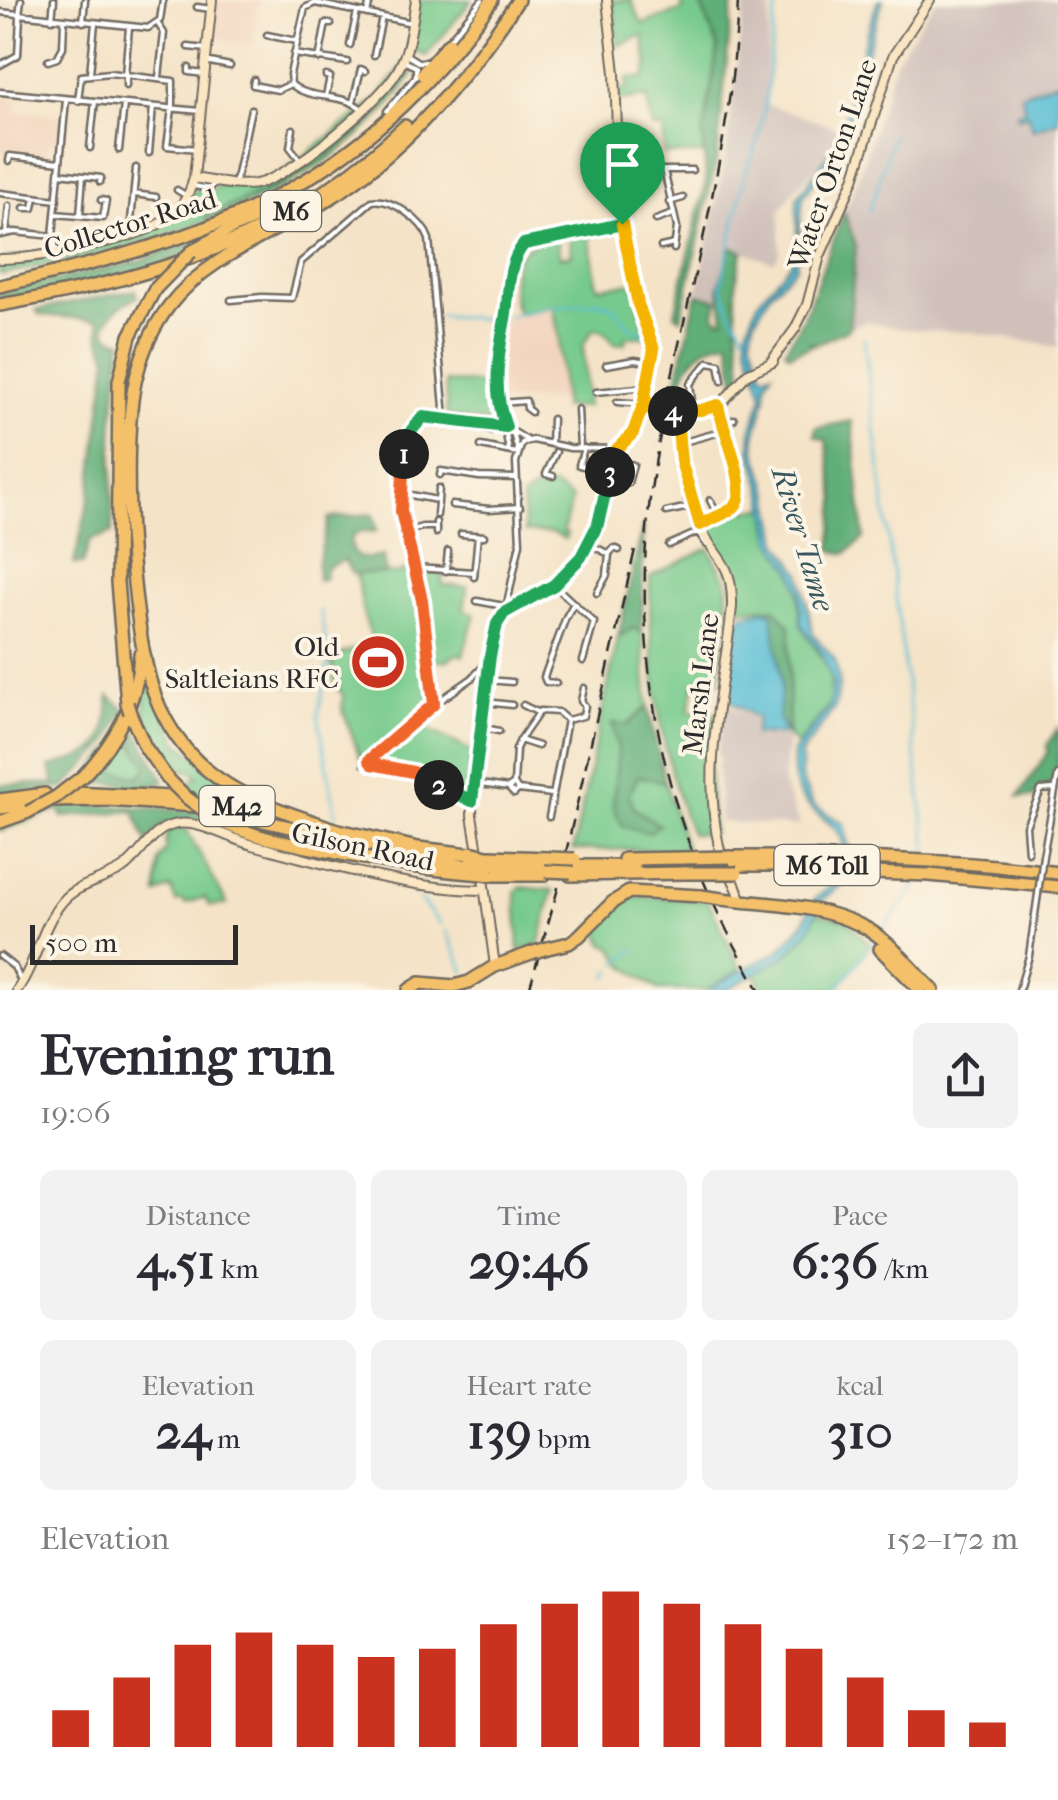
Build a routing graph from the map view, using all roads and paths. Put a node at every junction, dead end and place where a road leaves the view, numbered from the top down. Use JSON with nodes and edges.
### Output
{"nodes":[{"id":1,"x":21,"y":0,"type":"edge"},
{"id":2,"x":54,"y":0,"type":"edge"},
{"id":3,"x":85,"y":0,"type":"edge"},
{"id":4,"x":163,"y":0,"type":"edge"},
{"id":5,"x":302,"y":0,"type":"edge"},
{"id":6,"x":370,"y":0,"type":"edge"},
{"id":7,"x":416,"y":0,"type":"edge"},
{"id":8,"x":483,"y":0,"type":"edge"},
{"id":9,"x":492,"y":0,"type":"edge"},
{"id":10,"x":514,"y":0,"type":"edge"},
{"id":11,"x":607,"y":0,"type":"edge"},
{"id":12,"x":930,"y":0,"type":"edge"},
{"id":13,"x":324,"y":2,"type":"edge"},
{"id":14,"x":211,"y":4,"type":"edge"},
{"id":15,"x":308,"y":6,"type":"junction"},
{"id":16,"x":196,"y":7,"type":"edge"},
{"id":17,"x":0,"y":12,"type":"edge"},
{"id":18,"x":357,"y":12,"type":"junction"},
{"id":19,"x":367,"y":14,"type":"junction"},
{"id":20,"x":20,"y":16,"type":"junction"},
{"id":21,"x":382,"y":17,"type":"junction"},
{"id":22,"x":52,"y":20,"type":"junction"},
{"id":23,"x":64,"y":21,"type":"junction"},
{"id":24,"x":83,"y":22,"type":"junction"},
{"id":25,"x":95,"y":24,"type":"junction"},
{"id":26,"x":158,"y":24,"type":"junction"},
{"id":27,"x":330,"y":24,"type":"dead end"},
{"id":28,"x":412,"y":24,"type":"junction"},
{"id":29,"x":130,"y":27,"type":"junction"},
{"id":30,"x":267,"y":35,"type":"dead end"},
{"id":31,"x":464,"y":37,"type":"junction"},
{"id":32,"x":297,"y":41,"type":"junction"},
{"id":33,"x":350,"y":46,"type":"dead end"},
{"id":34,"x":188,"y":47,"type":"dead end"},
{"id":35,"x":206,"y":49,"type":"junction"},
{"id":36,"x":373,"y":52,"type":"dead end"},
{"id":37,"x":294,"y":54,"type":"junction"},
{"id":38,"x":404,"y":58,"type":"junction"},
{"id":39,"x":319,"y":59,"type":"junction"},
{"id":40,"x":48,"y":61,"type":"dead end"},
{"id":41,"x":205,"y":61,"type":"junction"},
{"id":42,"x":347,"y":62,"type":"dead end"},
{"id":43,"x":0,"y":65,"type":"edge"},
{"id":44,"x":230,"y":66,"type":"dead end"},
{"id":45,"x":190,"y":68,"type":"dead end"},
{"id":46,"x":420,"y":69,"type":"junction"},
{"id":47,"x":365,"y":70,"type":"dead end"},
{"id":48,"x":204,"y":74,"type":"junction"},
{"id":49,"x":90,"y":75,"type":"junction"},
{"id":50,"x":126,"y":75,"type":"junction"},
{"id":51,"x":326,"y":76,"type":"dead end"},
{"id":52,"x":159,"y":78,"type":"junction"},
{"id":53,"x":254,"y":80,"type":"dead end"},
{"id":54,"x":290,"y":84,"type":"junction"},
{"id":55,"x":126,"y":86,"type":"dead end"},
{"id":56,"x":0,"y":92,"type":"edge"},
{"id":57,"x":326,"y":96,"type":"junction"},
{"id":58,"x":66,"y":100,"type":"junction"},
{"id":59,"x":78,"y":101,"type":"junction"},
{"id":60,"x":95,"y":102,"type":"junction"},
{"id":61,"x":353,"y":102,"type":"junction"},
{"id":62,"x":124,"y":104,"type":"junction"},
{"id":63,"x":153,"y":107,"type":"junction"},
{"id":64,"x":172,"y":108,"type":"junction"},
{"id":65,"x":251,"y":109,"type":"dead end"},
{"id":66,"x":362,"y":109,"type":"junction"},
{"id":67,"x":200,"y":111,"type":"junction"},
{"id":68,"x":421,"y":120,"type":"junction"},
{"id":69,"x":293,"y":129,"type":"dead end"},
{"id":70,"x":396,"y":134,"type":"junction"},
{"id":71,"x":90,"y":148,"type":"dead end"},
{"id":72,"x":197,"y":150,"type":"junction"},
{"id":73,"x":120,"y":151,"type":"dead end"},
{"id":74,"x":149,"y":153,"type":"dead end"},
{"id":75,"x":10,"y":161,"type":"dead end"},
{"id":76,"x":301,"y":161,"type":"junction"},
{"id":77,"x":60,"y":162,"type":"junction"},
{"id":78,"x":136,"y":168,"type":"dead end"},
{"id":79,"x":664,"y":170,"type":"junction"},
{"id":80,"x":689,"y":172,"type":"dead end"},
{"id":81,"x":59,"y":173,"type":"junction"},
{"id":82,"x":84,"y":176,"type":"junction"},
{"id":83,"x":619,"y":180,"type":"junction"},
{"id":84,"x":100,"y":182,"type":"dead end"},
{"id":85,"x":193,"y":182,"type":"junction"},
{"id":86,"x":235,"y":184,"type":"junction"},
{"id":87,"x":177,"y":190,"type":"dead end"},
{"id":88,"x":0,"y":194,"type":"edge"},
{"id":89,"x":134,"y":194,"type":"junction"},
{"id":90,"x":188,"y":196,"type":"junction"},
{"id":91,"x":34,"y":197,"type":"junction"},
{"id":92,"x":156,"y":197,"type":"dead end"},
{"id":93,"x":57,"y":200,"type":"junction"},
{"id":94,"x":101,"y":200,"type":"dead end"},
{"id":95,"x":681,"y":200,"type":"dead end"},
{"id":96,"x":669,"y":202,"type":"junction"},
{"id":97,"x":9,"y":206,"type":"dead end"},
{"id":98,"x":24,"y":208,"type":"dead end"},
{"id":99,"x":0,"y":213,"type":"edge"},
{"id":100,"x":8,"y":214,"type":"junction"},
{"id":101,"x":55,"y":214,"type":"junction"},
{"id":102,"x":673,"y":214,"type":"junction"},
{"id":103,"x":80,"y":216,"type":"junction"},
{"id":104,"x":658,"y":218,"type":"dead end"},
{"id":105,"x":622,"y":224,"type":"junction"},
{"id":106,"x":134,"y":233,"type":"junction"},
{"id":107,"x":3,"y":234,"type":"edge"},
{"id":108,"x":53,"y":236,"type":"junction"},
{"id":109,"x":668,"y":247,"type":"dead end"},
{"id":110,"x":57,"y":252,"type":"junction"},
{"id":111,"x":0,"y":260,"type":"edge"},
{"id":112,"x":0,"y":278,"type":"edge"},
{"id":113,"x":0,"y":286,"type":"edge"},
{"id":114,"x":231,"y":300,"type":"dead end"},
{"id":115,"x":0,"y":308,"type":"edge"},
{"id":116,"x":606,"y":364,"type":"dead end"},
{"id":117,"x":653,"y":364,"type":"junction"},
{"id":118,"x":722,"y":382,"type":"dead end"},
{"id":119,"x":647,"y":387,"type":"junction"},
{"id":120,"x":596,"y":392,"type":"dead end"},
{"id":121,"x":617,"y":402,"type":"dead end"},
{"id":122,"x":500,"y":403,"type":"junction"},
{"id":123,"x":643,"y":404,"type":"junction"},
{"id":124,"x":718,"y":405,"type":"junction"},
{"id":125,"x":578,"y":409,"type":"dead end"},
{"id":126,"x":693,"y":411,"type":"junction"},
{"id":127,"x":531,"y":412,"type":"dead end"},
{"id":128,"x":673,"y":412,"type":"junction"},
{"id":129,"x":445,"y":418,"type":"junction"},
{"id":130,"x":552,"y":419,"type":"dead end"},
{"id":131,"x":734,"y":419,"type":"dead end"},
{"id":132,"x":721,"y":423,"type":"junction"},
{"id":133,"x":506,"y":427,"type":"junction"},
{"id":134,"x":735,"y":428,"type":"dead end"},
{"id":135,"x":723,"y":431,"type":"junction"},
{"id":136,"x":509,"y":434,"type":"junction"},
{"id":137,"x":528,"y":440,"type":"junction"},
{"id":138,"x":678,"y":443,"type":"junction"},
{"id":139,"x":480,"y":447,"type":"dead end"},
{"id":140,"x":555,"y":447,"type":"junction"},
{"id":141,"x":582,"y":448,"type":"junction"},
{"id":142,"x":616,"y":449,"type":"junction"},
{"id":143,"x":508,"y":451,"type":"junction"},
{"id":144,"x":518,"y":453,"type":"junction"},
{"id":145,"x":452,"y":464,"type":"dead end"},
{"id":146,"x":630,"y":464,"type":"dead end"},
{"id":147,"x":450,"y":472,"type":"junction"},
{"id":148,"x":440,"y":475,"type":"dead end"},
{"id":149,"x":553,"y":476,"type":"dead end"},
{"id":150,"x":609,"y":477,"type":"junction"},
{"id":151,"x":516,"y":478,"type":"junction"},
{"id":152,"x":438,"y":488,"type":"dead end"},
{"id":153,"x":400,"y":494,"type":"junction"},
{"id":154,"x":437,"y":500,"type":"junction"},
{"id":155,"x":711,"y":500,"type":"dead end"},
{"id":156,"x":690,"y":502,"type":"junction"},
{"id":157,"x":455,"y":504,"type":"dead end"},
{"id":158,"x":520,"y":507,"type":"junction"},
{"id":159,"x":666,"y":512,"type":"dead end"},
{"id":160,"x":717,"y":514,"type":"junction"},
{"id":161,"x":699,"y":528,"type":"junction"},
{"id":162,"x":405,"y":532,"type":"junction"},
{"id":163,"x":462,"y":533,"type":"dead end"},
{"id":164,"x":589,"y":544,"type":"junction"},
{"id":165,"x":670,"y":545,"type":"dead end"},
{"id":166,"x":619,"y":550,"type":"dead end"},
{"id":167,"x":448,"y":551,"type":"dead end"},
{"id":168,"x":609,"y":554,"type":"junction"},
{"id":169,"x":416,"y":568,"type":"junction"},
{"id":170,"x":446,"y":571,"type":"junction"},
{"id":171,"x":554,"y":585,"type":"junction"},
{"id":172,"x":597,"y":592,"type":"dead end"},
{"id":173,"x":477,"y":601,"type":"dead end"},
{"id":174,"x":574,"y":603,"type":"junction"},
{"id":175,"x":504,"y":609,"type":"junction"},
{"id":176,"x":139,"y":614,"type":"junction"},
{"id":177,"x":583,"y":661,"type":"dead end"},
{"id":178,"x":486,"y":673,"type":"junction"},
{"id":179,"x":512,"y":682,"type":"dead end"},
{"id":180,"x":556,"y":683,"type":"dead end"},
{"id":181,"x":584,"y":688,"type":"dead end"},
{"id":182,"x":485,"y":702,"type":"junction"},
{"id":183,"x":434,"y":704,"type":"junction"},
{"id":184,"x":512,"y":705,"type":"dead end"},
{"id":185,"x":523,"y":706,"type":"dead end"},
{"id":186,"x":537,"y":712,"type":"junction"},
{"id":187,"x":567,"y":720,"type":"junction"},
{"id":188,"x":480,"y":728,"type":"junction"},
{"id":189,"x":515,"y":731,"type":"dead end"},
{"id":190,"x":496,"y":732,"type":"dead end"},
{"id":191,"x":522,"y":738,"type":"junction"},
{"id":192,"x":538,"y":746,"type":"dead end"},
{"id":193,"x":1058,"y":775,"type":"edge"},
{"id":194,"x":473,"y":784,"type":"junction"},
{"id":195,"x":514,"y":787,"type":"junction"},
{"id":196,"x":1054,"y":789,"type":"junction"},
{"id":197,"x":552,"y":794,"type":"junction"},
{"id":198,"x":251,"y":798,"type":"junction"},
{"id":199,"x":0,"y":800,"type":"edge"},
{"id":200,"x":472,"y":801,"type":"junction"},
{"id":201,"x":0,"y":808,"type":"edge"},
{"id":202,"x":549,"y":817,"type":"dead end"},
{"id":203,"x":0,"y":822,"type":"edge"},
{"id":204,"x":338,"y":830,"type":"junction"},
{"id":205,"x":1028,"y":852,"type":"dead end"},
{"id":206,"x":471,"y":862,"type":"junction"},
{"id":207,"x":491,"y":864,"type":"junction"},
{"id":208,"x":926,"y":864,"type":"junction"},
{"id":209,"x":733,"y":865,"type":"junction"},
{"id":210,"x":683,"y":866,"type":"junction"},
{"id":211,"x":546,"y":868,"type":"junction"},
{"id":212,"x":572,"y":868,"type":"junction"},
{"id":213,"x":1058,"y":880,"type":"edge"},
{"id":214,"x":485,"y":890,"type":"junction"},
{"id":215,"x":739,"y":899,"type":"junction"},
{"id":216,"x":875,"y":939,"type":"junction"},
{"id":217,"x":0,"y":956,"type":"edge"},
{"id":218,"x":495,"y":966,"type":"junction"},
{"id":219,"x":19,"y":987,"type":"edge"},
{"id":220,"x":409,"y":990,"type":"edge"},
{"id":221,"x":920,"y":990,"type":"edge"},
{"id":222,"x":933,"y":990,"type":"edge"},
{"id":223,"x":1019,"y":990,"type":"edge"}],
"edges":[{"from":1,"to":20,"type":"street"},
{"from":2,"to":22,"type":"street"},
{"from":3,"to":24,"type":"street"},
{"from":4,"to":26,"type":"street"},
{"from":5,"to":15,"type":"street"},
{"from":6,"to":19,"type":"street"},
{"from":7,"to":28,"type":"main road"},
{"from":8,"to":38,"type":"street"},
{"from":8,"to":46,"type":"highway","name":"Collector Road"},
{"from":9,"to":31,"type":"highway","name":"Collector Road"},
{"from":10,"to":68,"type":"highway","number":"M6"},
{"from":10,"to":70,"type":"highway","number":"M6"},
{"from":11,"to":83,"type":"main road"},
{"from":12,"to":124,"type":"main road","name":"Water Orton Lane"},
{"from":13,"to":15,"type":"street"},
{"from":13,"to":18,"type":"street"},
{"from":14,"to":16,"type":"street"},
{"from":14,"to":35,"type":"main road"},
{"from":15,"to":32,"type":"street"},
{"from":17,"to":20,"type":"street"},
{"from":18,"to":19,"type":"street"},
{"from":18,"to":33,"type":"street"},
{"from":19,"to":21,"type":"street"},
{"from":20,"to":22,"type":"street"},
{"from":20,"to":43,"type":"street"},
{"from":21,"to":28,"type":"street"},
{"from":21,"to":36,"type":"street"},
{"from":22,"to":23,"type":"street"},
{"from":23,"to":24,"type":"street"},
{"from":23,"to":40,"type":"street"},
{"from":24,"to":25,"type":"street"},
{"from":25,"to":29,"type":"street"},
{"from":25,"to":49,"type":"street"},
{"from":26,"to":29,"type":"street"},
{"from":26,"to":52,"type":"street"},
{"from":27,"to":39,"type":"street"},
{"from":28,"to":38,"type":"main road"},
{"from":29,"to":50,"type":"street"},
{"from":30,"to":32,"type":"street"},
{"from":31,"to":46,"type":"highway"},
{"from":31,"to":113,"type":"highway","name":"Collector Road"},
{"from":32,"to":37,"type":"street"},
{"from":34,"to":35,"type":"street"},
{"from":35,"to":41,"type":"main road"},
{"from":37,"to":39,"type":"street"},
{"from":37,"to":54,"type":"street"},
{"from":38,"to":46,"type":"street"},
{"from":38,"to":66,"type":"main road"},
{"from":39,"to":42,"type":"street"},
{"from":41,"to":44,"type":"street"},
{"from":41,"to":48,"type":"main road"},
{"from":45,"to":48,"type":"street"},
{"from":46,"to":112,"type":"highway","name":"Collector Road"},
{"from":47,"to":61,"type":"street"},
{"from":48,"to":67,"type":"main road"},
{"from":49,"to":50,"type":"street"},
{"from":49,"to":59,"type":"street"},
{"from":50,"to":52,"type":"street"},
{"from":50,"to":55,"type":"street"},
{"from":51,"to":57,"type":"street"},
{"from":52,"to":64,"type":"street"},
{"from":53,"to":54,"type":"street"},
{"from":54,"to":57,"type":"street"},
{"from":56,"to":58,"type":"street"},
{"from":57,"to":61,"type":"street"},
{"from":58,"to":59,"type":"street"},
{"from":58,"to":77,"type":"street"},
{"from":59,"to":60,"type":"street"},
{"from":60,"to":62,"type":"street"},
{"from":60,"to":71,"type":"street"},
{"from":61,"to":66,"type":"street"},
{"from":62,"to":63,"type":"street"},
{"from":62,"to":73,"type":"street"},
{"from":63,"to":64,"type":"street"},
{"from":63,"to":74,"type":"street"},
{"from":64,"to":67,"type":"street"},
{"from":64,"to":72,"type":"street"},
{"from":65,"to":86,"type":"street"},
{"from":66,"to":76,"type":"main road"},
{"from":67,"to":72,"type":"main road"},
{"from":68,"to":115,"type":"highway","number":"M6"},
{"from":68,"to":176,"type":"highway"},
{"from":69,"to":76,"type":"street"},
{"from":70,"to":115,"type":"highway","number":"M6"},
{"from":70,"to":206,"type":"highway","bridge":true},
{"from":72,"to":85,"type":"main road"},
{"from":75,"to":77,"type":"street"},
{"from":76,"to":86,"type":"main road"},
{"from":77,"to":81,"type":"street"},
{"from":78,"to":89,"type":"street"},
{"from":79,"to":80,"type":"street"},
{"from":79,"to":83,"type":"street"},
{"from":79,"to":96,"type":"street"},
{"from":81,"to":82,"type":"street"},
{"from":81,"to":93,"type":"street"},
{"from":82,"to":84,"type":"street"},
{"from":82,"to":103,"type":"street"},
{"from":83,"to":105,"type":"main road"},
{"from":85,"to":86,"type":"main road"},
{"from":85,"to":90,"type":"main road"},
{"from":87,"to":90,"type":"street"},
{"from":88,"to":91,"type":"street"},
{"from":89,"to":92,"type":"street"},
{"from":89,"to":106,"type":"street"},
{"from":90,"to":106,"type":"main road"},
{"from":91,"to":93,"type":"street"},
{"from":91,"to":98,"type":"street"},
{"from":93,"to":101,"type":"street"},
{"from":94,"to":103,"type":"street"},
{"from":95,"to":96,"type":"street"},
{"from":96,"to":102,"type":"street"},
{"from":97,"to":100,"type":"street"},
{"from":99,"to":100,"type":"street"},
{"from":100,"to":107,"type":"street"},
{"from":101,"to":103,"type":"street"},
{"from":101,"to":108,"type":"street"},
{"from":102,"to":104,"type":"street"},
{"from":102,"to":109,"type":"street"},
{"from":105,"to":117,"type":"main road"},
{"from":105,"to":122,"type":"street"},
{"from":106,"to":110,"type":"main road"},
{"from":107,"to":108,"type":"street"},
{"from":108,"to":110,"type":"street"},
{"from":110,"to":111,"type":"main road"},
{"from":114,"to":129,"type":"street"},
{"from":116,"to":117,"type":"street"},
{"from":117,"to":119,"type":"main road"},
{"from":118,"to":126,"type":"street"},
{"from":119,"to":120,"type":"street"},
{"from":119,"to":123,"type":"main road"},
{"from":121,"to":123,"type":"street"},
{"from":122,"to":127,"type":"street"},
{"from":122,"to":133,"type":"street"},
{"from":123,"to":128,"type":"main road","bridge":true},
{"from":123,"to":142,"type":"main road"},
{"from":124,"to":126,"type":"main road"},
{"from":124,"to":132,"type":"street"},
{"from":125,"to":141,"type":"street"},
{"from":126,"to":128,"type":"main road"},
{"from":128,"to":138,"type":"main road","name":"Marsh Lane"},
{"from":129,"to":133,"type":"street"},
{"from":129,"to":153,"type":"street"},
{"from":130,"to":140,"type":"street"},
{"from":131,"to":132,"type":"street"},
{"from":132,"to":135,"type":"street"},
{"from":133,"to":136,"type":"street"},
{"from":134,"to":135,"type":"street"},
{"from":135,"to":138,"type":"street"},
{"from":135,"to":160,"type":"street"},
{"from":136,"to":137,"type":"street"},
{"from":136,"to":143,"type":"street"},
{"from":136,"to":144,"type":"street"},
{"from":137,"to":140,"type":"street"},
{"from":137,"to":144,"type":"street"},
{"from":138,"to":156,"type":"main road","name":"Marsh Lane"},
{"from":139,"to":143,"type":"street"},
{"from":140,"to":141,"type":"street"},
{"from":140,"to":149,"type":"street"},
{"from":141,"to":142,"type":"street"},
{"from":141,"to":150,"type":"street"},
{"from":142,"to":150,"type":"main road"},
{"from":143,"to":144,"type":"street"},
{"from":144,"to":151,"type":"street"},
{"from":145,"to":147,"type":"street"},
{"from":146,"to":150,"type":"street"},
{"from":147,"to":148,"type":"street"},
{"from":147,"to":151,"type":"street"},
{"from":150,"to":164,"type":"main road"},
{"from":151,"to":158,"type":"street"},
{"from":152,"to":154,"type":"street"},
{"from":153,"to":154,"type":"street"},
{"from":153,"to":162,"type":"street"},
{"from":154,"to":162,"type":"street"},
{"from":155,"to":160,"type":"street"},
{"from":156,"to":159,"type":"street"},
{"from":156,"to":161,"type":"main road","name":"Marsh Lane"},
{"from":157,"to":158,"type":"street"},
{"from":158,"to":175,"type":"street"},
{"from":160,"to":161,"type":"street"},
{"from":161,"to":165,"type":"street"},
{"from":161,"to":215,"type":"main road","name":"Marsh Lane"},
{"from":162,"to":169,"type":"street"},
{"from":163,"to":170,"type":"street"},
{"from":164,"to":168,"type":"street"},
{"from":164,"to":171,"type":"main road"},
{"from":166,"to":168,"type":"street"},
{"from":167,"to":170,"type":"street"},
{"from":168,"to":172,"type":"street"},
{"from":169,"to":170,"type":"street"},
{"from":169,"to":183,"type":"street"},
{"from":171,"to":174,"type":"street"},
{"from":171,"to":175,"type":"main road"},
{"from":173,"to":175,"type":"street"},
{"from":174,"to":177,"type":"street"},
{"from":174,"to":180,"type":"street"},
{"from":175,"to":178,"type":"main road"},
{"from":176,"to":198,"type":"highway"},
{"from":176,"to":203,"type":"highway","bridge":true},
{"from":178,"to":179,"type":"street"},
{"from":178,"to":182,"type":"main road"},
{"from":178,"to":183,"type":"street"},
{"from":181,"to":187,"type":"street"},
{"from":182,"to":184,"type":"street"},
{"from":182,"to":188,"type":"main road"},
{"from":183,"to":200,"type":"street"},
{"from":185,"to":186,"type":"street"},
{"from":186,"to":187,"type":"street"},
{"from":186,"to":191,"type":"street"},
{"from":187,"to":197,"type":"street"},
{"from":188,"to":190,"type":"street"},
{"from":188,"to":194,"type":"main road"},
{"from":189,"to":191,"type":"street"},
{"from":191,"to":192,"type":"street"},
{"from":191,"to":195,"type":"street"},
{"from":193,"to":196,"type":"street"},
{"from":194,"to":195,"type":"street"},
{"from":194,"to":200,"type":"main road"},
{"from":195,"to":197,"type":"street"},
{"from":196,"to":205,"type":"street"},
{"from":196,"to":223,"type":"street","bridge":true},
{"from":197,"to":202,"type":"street"},
{"from":198,"to":204,"type":"highway"},
{"from":198,"to":206,"type":"highway","number":"M42"},
{"from":199,"to":204,"type":"highway","number":"M42"},
{"from":200,"to":214,"type":"main road"},
{"from":201,"to":206,"type":"highway","number":"M42"},
{"from":204,"to":206,"type":"highway","number":"M42"},
{"from":206,"to":207,"type":"highway","bridge":true},
{"from":207,"to":211,"type":"highway"},
{"from":207,"to":211,"type":"highway"},
{"from":208,"to":209,"type":"highway","number":"M6 Toll"},
{"from":208,"to":209,"type":"highway"},
{"from":208,"to":213,"type":"highway"},
{"from":208,"to":213,"type":"highway"},
{"from":209,"to":210,"type":"highway","bridge":true},
{"from":210,"to":212,"type":"highway"},
{"from":210,"to":212,"type":"highway"},
{"from":211,"to":212,"type":"highway","bridge":true},
{"from":214,"to":218,"type":"main road"},
{"from":214,"to":219,"type":"main road","name":"Gilson Road"},
{"from":215,"to":216,"type":"highway"},
{"from":215,"to":218,"type":"highway","bridge":true},
{"from":216,"to":221,"type":"highway"},
{"from":216,"to":222,"type":"highway"},
{"from":217,"to":219,"type":"street"},
{"from":218,"to":220,"type":"highway"}]}
